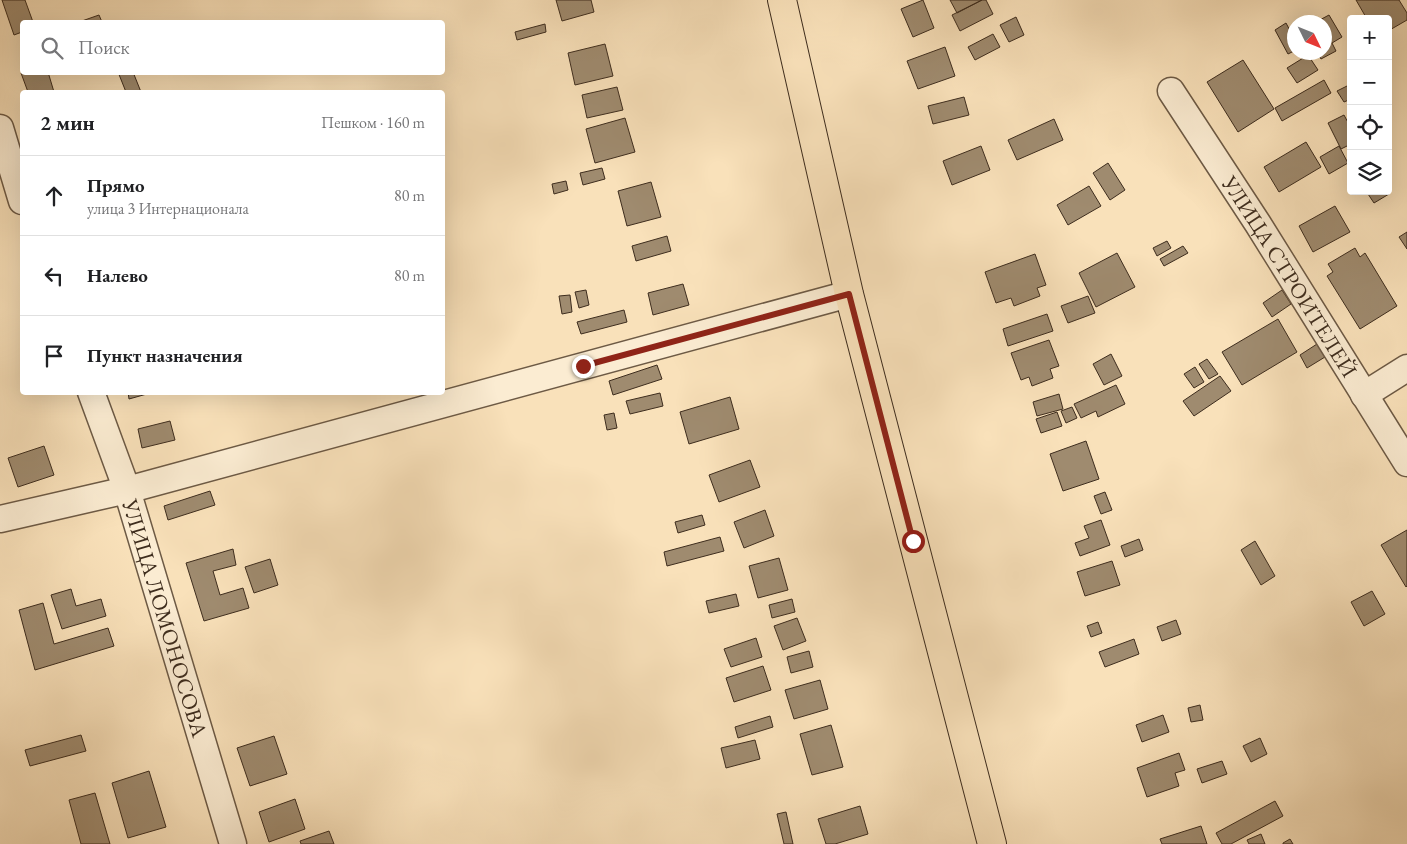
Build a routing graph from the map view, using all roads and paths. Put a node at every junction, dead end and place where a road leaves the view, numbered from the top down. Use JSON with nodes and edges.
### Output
{"nodes":[{"id":1,"x":782,"y":0,"type":"edge"},
{"id":2,"x":1171,"y":91,"type":"dead end"},
{"id":3,"x":0,"y":128,"type":"edge"},
{"id":4,"x":20,"y":194,"type":"edge"},
{"id":5,"x":849,"y":294,"type":"junction"},
{"id":6,"x":1407,"y":368,"type":"edge"},
{"id":7,"x":92,"y":395,"type":"edge"},
{"id":8,"x":1364,"y":395,"type":"junction"},
{"id":9,"x":1407,"y":463,"type":"edge"},
{"id":10,"x":126,"y":490,"type":"junction"},
{"id":11,"x":0,"y":518,"type":"edge"},
{"id":12,"x":233,"y":844,"type":"edge"},
{"id":13,"x":992,"y":844,"type":"edge"}],
"edges":[{"from":1,"to":5,"type":"main road"},
{"from":2,"to":8,"type":"street","name":"УЛИЦА СТРОИТЕЛЕЙ"},
{"from":3,"to":4,"type":"street"},
{"from":5,"to":10,"type":"street"},
{"from":5,"to":13,"type":"main road"},
{"from":6,"to":8,"type":"street"},
{"from":7,"to":10,"type":"street","name":"УЛИЦА ЛОМОНОСОВА"},
{"from":8,"to":9,"type":"street","name":"УЛИЦА СТРОИТЕЛЕЙ"},
{"from":10,"to":11,"type":"street"},
{"from":10,"to":12,"type":"street","name":"УЛИЦА ЛОМОНОСОВА"}]}
